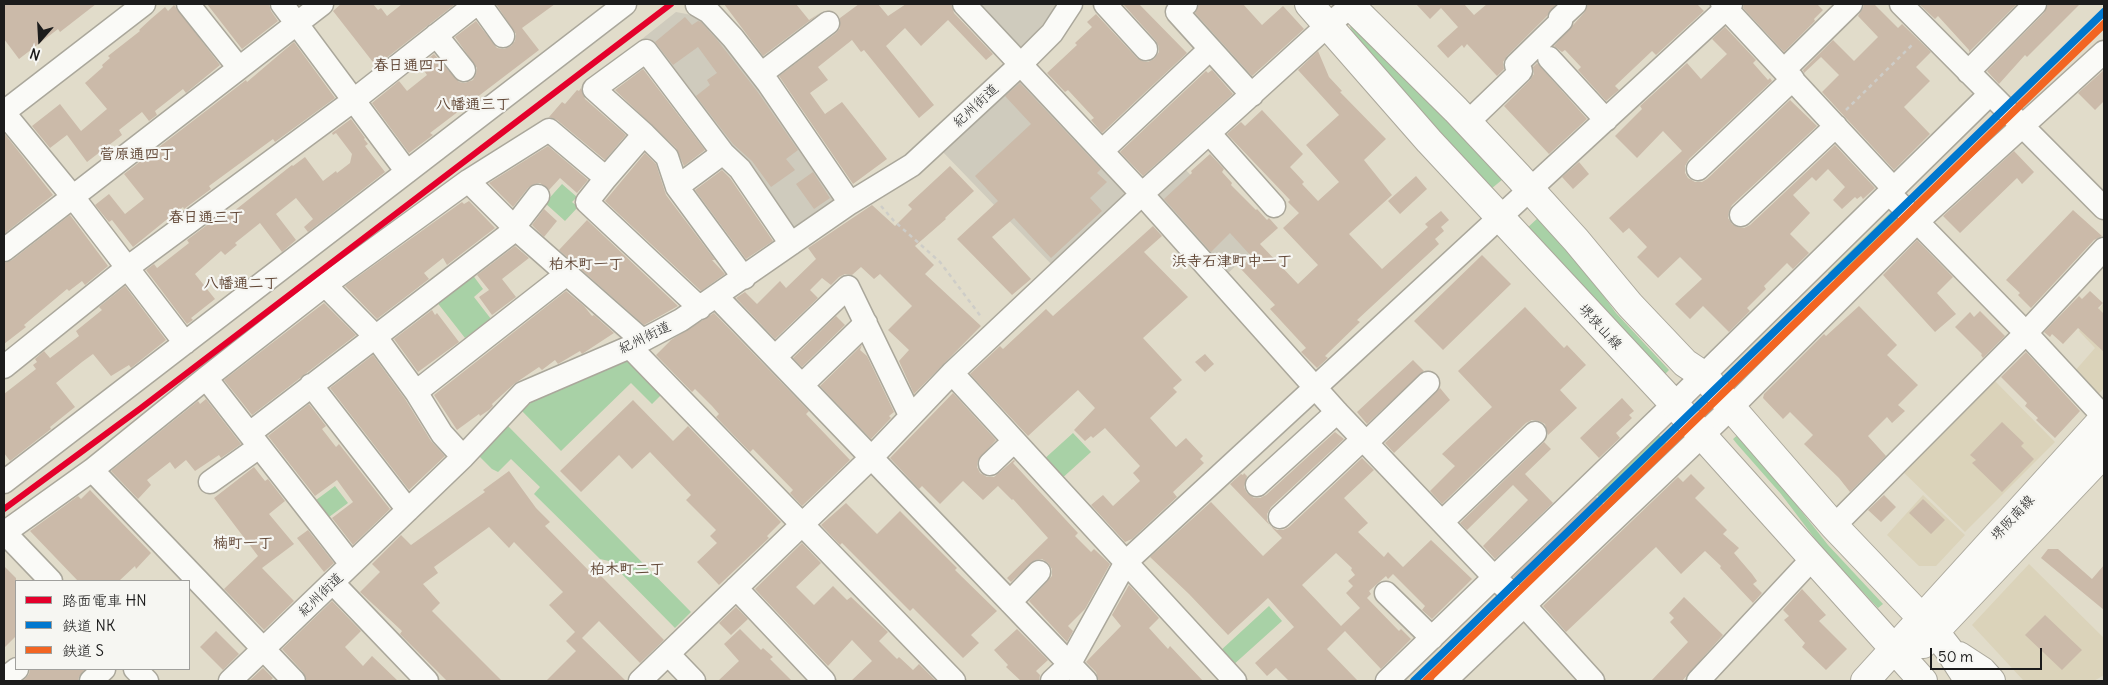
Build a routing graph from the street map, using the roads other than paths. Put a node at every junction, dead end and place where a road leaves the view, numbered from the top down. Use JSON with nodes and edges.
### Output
{"nodes":[{"id":1,"x":144,"y":4,"type":"edge"},
{"id":2,"x":188,"y":4,"type":"edge"},
{"id":3,"x":282,"y":4,"type":"edge"},
{"id":4,"x":322,"y":4,"type":"edge"},
{"id":5,"x":478,"y":4,"type":"edge"},
{"id":6,"x":625,"y":4,"type":"edge"},
{"id":7,"x":699,"y":4,"type":"edge"},
{"id":8,"x":964,"y":4,"type":"edge"},
{"id":9,"x":1071,"y":4,"type":"edge"},
{"id":10,"x":1105,"y":4,"type":"edge"},
{"id":11,"x":1186,"y":4,"type":"edge"},
{"id":12,"x":1309,"y":4,"type":"edge"},
{"id":13,"x":1351,"y":4,"type":"edge"},
{"id":14,"x":1575,"y":4,"type":"edge"},
{"id":15,"x":1851,"y":4,"type":"edge"},
{"id":16,"x":1901,"y":4,"type":"edge"},
{"id":17,"x":2035,"y":4,"type":"edge"},
{"id":18,"x":1726,"y":5,"type":"edge"},
{"id":19,"x":297,"y":23,"type":"junction"},
{"id":20,"x":828,"y":23,"type":"dead end"},
{"id":21,"x":1328,"y":25,"type":"junction"},
{"id":22,"x":436,"y":35,"type":"junction"},
{"id":23,"x":503,"y":36,"type":"dead end"},
{"id":24,"x":1146,"y":49,"type":"dead end"},
{"id":25,"x":1210,"y":49,"type":"junction"},
{"id":26,"x":2104,"y":52,"type":"edge"},
{"id":27,"x":1549,"y":58,"type":"dead end"},
{"id":28,"x":1020,"y":65,"type":"junction"},
{"id":29,"x":239,"y":68,"type":"junction"},
{"id":30,"x":464,"y":70,"type":"dead end"},
{"id":31,"x":1968,"y":72,"type":"junction"},
{"id":32,"x":761,"y":74,"type":"junction"},
{"id":33,"x":1789,"y":75,"type":"junction"},
{"id":34,"x":1990,"y":94,"type":"junction"},
{"id":35,"x":1252,"y":95,"type":"junction"},
{"id":36,"x":354,"y":100,"type":"junction"},
{"id":37,"x":4,"y":112,"type":"edge"},
{"id":38,"x":1606,"y":120,"type":"junction"},
{"id":39,"x":1468,"y":122,"type":"junction"},
{"id":40,"x":1834,"y":125,"type":"junction"},
{"id":41,"x":2022,"y":126,"type":"junction"},
{"id":42,"x":1209,"y":133,"type":"junction"},
{"id":43,"x":644,"y":134,"type":"junction"},
{"id":44,"x":1102,"y":151,"type":"junction"},
{"id":45,"x":723,"y":153,"type":"junction"},
{"id":46,"x":1698,"y":169,"type":"dead end"},
{"id":47,"x":406,"y":172,"type":"junction"},
{"id":48,"x":606,"y":178,"type":"junction"},
{"id":49,"x":468,"y":181,"type":"junction"},
{"id":50,"x":677,"y":188,"type":"junction"},
{"id":51,"x":1531,"y":190,"type":"junction"},
{"id":52,"x":1891,"y":190,"type":"junction"},
{"id":53,"x":1142,"y":194,"type":"junction"},
{"id":54,"x":538,"y":196,"type":"dead end"},
{"id":55,"x":73,"y":197,"type":"junction"},
{"id":56,"x":859,"y":197,"type":"junction"},
{"id":57,"x":1274,"y":206,"type":"dead end"},
{"id":58,"x":2104,"y":208,"type":"edge"},
{"id":59,"x":1741,"y":216,"type":"dead end"},
{"id":60,"x":1500,"y":218,"type":"junction"},
{"id":61,"x":1918,"y":221,"type":"junction"},
{"id":62,"x":515,"y":228,"type":"junction"},
{"id":63,"x":791,"y":244,"type":"junction"},
{"id":64,"x":2104,"y":249,"type":"edge"},
{"id":65,"x":4,"y":250,"type":"edge"},
{"id":66,"x":128,"y":268,"type":"junction"},
{"id":67,"x":568,"y":274,"type":"junction"},
{"id":68,"x":744,"y":278,"type":"junction"},
{"id":69,"x":325,"y":285,"type":"junction"},
{"id":70,"x":709,"y":302,"type":"junction"},
{"id":71,"x":866,"y":323,"type":"junction"},
{"id":72,"x":2026,"y":333,"type":"junction"},
{"id":73,"x":375,"y":336,"type":"junction"},
{"id":74,"x":185,"y":343,"type":"junction"},
{"id":75,"x":636,"y":344,"type":"junction"},
{"id":76,"x":775,"y":357,"type":"junction"},
{"id":77,"x":4,"y":367,"type":"edge"},
{"id":78,"x":952,"y":373,"type":"junction"},
{"id":79,"x":1703,"y":375,"type":"junction"},
{"id":80,"x":206,"y":378,"type":"junction"},
{"id":81,"x":1428,"y":383,"type":"dead end"},
{"id":82,"x":312,"y":385,"type":"junction"},
{"id":83,"x":802,"y":385,"type":"junction"},
{"id":84,"x":1315,"y":386,"type":"junction"},
{"id":85,"x":416,"y":392,"type":"junction"},
{"id":86,"x":1674,"y":404,"type":"junction"},
{"id":87,"x":1731,"y":408,"type":"junction"},
{"id":88,"x":1338,"y":412,"type":"junction"},
{"id":89,"x":910,"y":415,"type":"junction"},
{"id":90,"x":2104,"y":417,"type":"edge"},
{"id":91,"x":1535,"y":433,"type":"dead end"},
{"id":92,"x":1702,"y":436,"type":"junction"},
{"id":93,"x":255,"y":440,"type":"junction"},
{"id":94,"x":1365,"y":440,"type":"junction"},
{"id":95,"x":1014,"y":441,"type":"junction"},
{"id":96,"x":2104,"y":454,"type":"edge"},
{"id":97,"x":463,"y":457,"type":"junction"},
{"id":98,"x":872,"y":457,"type":"junction"},
{"id":99,"x":990,"y":464,"type":"dead end"},
{"id":100,"x":92,"y":470,"type":"junction"},
{"id":101,"x":4,"y":482,"type":"edge"},
{"id":102,"x":210,"y":482,"type":"dead end"},
{"id":103,"x":1257,"y":485,"type":"dead end"},
{"id":104,"x":408,"y":510,"type":"junction"},
{"id":105,"x":1280,"y":517,"type":"dead end"},
{"id":106,"x":1442,"y":522,"type":"junction"},
{"id":107,"x":803,"y":524,"type":"junction"},
{"id":108,"x":1834,"y":526,"type":"junction"},
{"id":109,"x":4,"y":533,"type":"edge"},
{"id":110,"x":1812,"y":559,"type":"junction"},
{"id":111,"x":1126,"y":562,"type":"junction"},
{"id":112,"x":351,"y":564,"type":"junction"},
{"id":113,"x":1039,"y":572,"type":"dead end"},
{"id":114,"x":1494,"y":577,"type":"junction"},
{"id":115,"x":50,"y":580,"type":"edge"},
{"id":116,"x":333,"y":584,"type":"junction"},
{"id":117,"x":736,"y":588,"type":"junction"},
{"id":118,"x":1386,"y":593,"type":"dead end"},
{"id":119,"x":1010,"y":602,"type":"junction"},
{"id":120,"x":1524,"y":605,"type":"junction"},
{"id":121,"x":1935,"y":633,"type":"junction"},
{"id":122,"x":1432,"y":638,"type":"junction"},
{"id":123,"x":264,"y":650,"type":"junction"},
{"id":124,"x":668,"y":654,"type":"junction"},
{"id":125,"x":1070,"y":664,"type":"junction"},
{"id":126,"x":1902,"y":668,"type":"edge"},
{"id":127,"x":16,"y":670,"type":"edge"},
{"id":128,"x":103,"y":670,"type":"edge"},
{"id":129,"x":136,"y":670,"type":"edge"},
{"id":130,"x":4,"y":679,"type":"edge"},
{"id":131,"x":91,"y":681,"type":"edge"},
{"id":132,"x":147,"y":681,"type":"edge"},
{"id":133,"x":230,"y":681,"type":"edge"},
{"id":134,"x":294,"y":681,"type":"edge"},
{"id":135,"x":427,"y":681,"type":"edge"},
{"id":136,"x":640,"y":681,"type":"edge"},
{"id":137,"x":694,"y":681,"type":"edge"},
{"id":138,"x":824,"y":681,"type":"edge"},
{"id":139,"x":954,"y":681,"type":"edge"},
{"id":140,"x":1052,"y":681,"type":"edge"},
{"id":141,"x":1086,"y":681,"type":"edge"},
{"id":142,"x":1235,"y":681,"type":"edge"},
{"id":143,"x":1386,"y":681,"type":"edge"},
{"id":144,"x":1445,"y":681,"type":"edge"},
{"id":145,"x":1593,"y":681,"type":"edge"},
{"id":146,"x":1698,"y":681,"type":"edge"},
{"id":147,"x":1865,"y":681,"type":"edge"},
{"id":148,"x":1970,"y":681,"type":"edge"},
{"id":149,"x":1991,"y":681,"type":"edge"}],
"edges":[{"from":1,"to":37,"type":"street"},
{"from":2,"to":29,"type":"street"},
{"from":3,"to":19,"type":"street"},
{"from":4,"to":19,"type":"street"},
{"from":5,"to":22,"type":"street"},
{"from":5,"to":23,"type":"street"},
{"from":6,"to":47,"type":"street"},
{"from":7,"to":32,"type":"street"},
{"from":8,"to":28,"type":"street"},
{"from":9,"to":28,"type":"street","name":"紀州街道"},
{"from":10,"to":24,"type":"street"},
{"from":11,"to":25,"type":"street"},
{"from":12,"to":21,"type":"main road","name":"堺狭山線"},
{"from":13,"to":21,"type":"street"},
{"from":13,"to":39,"type":"main road"},
{"from":14,"to":39,"type":"street"},
{"from":15,"to":33,"type":"street"},
{"from":16,"to":31,"type":"street"},
{"from":17,"to":31,"type":"street"},
{"from":18,"to":33,"type":"street"},
{"from":18,"to":38,"type":"street"},
{"from":19,"to":29,"type":"street"},
{"from":19,"to":36,"type":"street"},
{"from":20,"to":32,"type":"street"},
{"from":21,"to":35,"type":"street"},
{"from":21,"to":60,"type":"main road","name":"堺狭山線"},
{"from":22,"to":30,"type":"street"},
{"from":22,"to":36,"type":"street"},
{"from":25,"to":35,"type":"street"},
{"from":25,"to":44,"type":"street"},
{"from":26,"to":41,"type":"street"},
{"from":27,"to":38,"type":"street"},
{"from":28,"to":44,"type":"street"},
{"from":28,"to":56,"type":"street","name":"紀州街道"},
{"from":29,"to":55,"type":"street"},
{"from":31,"to":34,"type":"street"},
{"from":32,"to":56,"type":"street"},
{"from":33,"to":40,"type":"street"},
{"from":33,"to":46,"type":"street"},
{"from":34,"to":41,"type":"street"},
{"from":34,"to":52,"type":"street"},
{"from":35,"to":42,"type":"street"},
{"from":36,"to":47,"type":"street"},
{"from":36,"to":66,"type":"street"},
{"from":37,"to":55,"type":"street"},
{"from":38,"to":51,"type":"street"},
{"from":39,"to":51,"type":"main road"},
{"from":40,"to":52,"type":"street"},
{"from":40,"to":59,"type":"street"},
{"from":41,"to":58,"type":"street"},
{"from":41,"to":61,"type":"street"},
{"from":42,"to":53,"type":"street"},
{"from":42,"to":57,"type":"street"},
{"from":43,"to":45,"type":"street"},
{"from":43,"to":48,"type":"street"},
{"from":43,"to":50,"type":"street"},
{"from":44,"to":53,"type":"street"},
{"from":45,"to":50,"type":"street"},
{"from":45,"to":63,"type":"street"},
{"from":47,"to":74,"type":"street"},
{"from":48,"to":49,"type":"street"},
{"from":48,"to":70,"type":"street"},
{"from":49,"to":62,"type":"street"},
{"from":49,"to":69,"type":"street"},
{"from":50,"to":68,"type":"street"},
{"from":51,"to":60,"type":"street"},
{"from":51,"to":79,"type":"main road"},
{"from":52,"to":61,"type":"street"},
{"from":52,"to":79,"type":"street"},
{"from":53,"to":78,"type":"street"},
{"from":53,"to":84,"type":"street"},
{"from":54,"to":62,"type":"street"},
{"from":55,"to":65,"type":"street"},
{"from":55,"to":66,"type":"street"},
{"from":56,"to":63,"type":"street","name":"紀州街道"},
{"from":60,"to":84,"type":"street"},
{"from":60,"to":86,"type":"main road","name":"堺狭山線"},
{"from":61,"to":72,"type":"street"},
{"from":61,"to":87,"type":"street"},
{"from":62,"to":67,"type":"street"},
{"from":62,"to":73,"type":"street"},
{"from":63,"to":68,"type":"street","name":"紀州街道"},
{"from":64,"to":72,"type":"street"},
{"from":66,"to":74,"type":"street"},
{"from":66,"to":77,"type":"street"},
{"from":67,"to":75,"type":"street"},
{"from":67,"to":85,"type":"street"},
{"from":68,"to":70,"type":"street","name":"紀州街道"},
{"from":69,"to":73,"type":"street"},
{"from":69,"to":80,"type":"street"},
{"from":70,"to":75,"type":"street","name":"紀州街道"},
{"from":70,"to":76,"type":"street"},
{"from":71,"to":76,"type":"street"},
{"from":71,"to":83,"type":"street"},
{"from":71,"to":89,"type":"street"},
{"from":72,"to":90,"type":"street"},
{"from":72,"to":108,"type":"street"},
{"from":73,"to":82,"type":"street"},
{"from":73,"to":85,"type":"street"},
{"from":74,"to":101,"type":"street"},
{"from":75,"to":97,"type":"street","name":"紀州街道"},
{"from":75,"to":107,"type":"street"},
{"from":76,"to":83,"type":"street"},
{"from":78,"to":89,"type":"street"},
{"from":78,"to":95,"type":"street"},
{"from":79,"to":86,"type":"street"},
{"from":79,"to":87,"type":"main road"},
{"from":80,"to":93,"type":"street"},
{"from":80,"to":100,"type":"street"},
{"from":81,"to":94,"type":"street"},
{"from":82,"to":93,"type":"street"},
{"from":82,"to":104,"type":"street"},
{"from":83,"to":98,"type":"street"},
{"from":84,"to":88,"type":"street"},
{"from":84,"to":111,"type":"street"},
{"from":85,"to":97,"type":"street"},
{"from":86,"to":92,"type":"main road","name":"堺狭山線"},
{"from":86,"to":114,"type":"street"},
{"from":87,"to":92,"type":"street"},
{"from":87,"to":108,"type":"main road"},
{"from":88,"to":94,"type":"street"},
{"from":88,"to":103,"type":"street"},
{"from":89,"to":98,"type":"street"},
{"from":90,"to":121,"type":"main road","name":"堺阪南線"},
{"from":91,"to":106,"type":"street"},
{"from":92,"to":110,"type":"main road","name":"堺狭山線"},
{"from":92,"to":120,"type":"street"},
{"from":93,"to":102,"type":"street"},
{"from":93,"to":112,"type":"street"},
{"from":94,"to":105,"type":"street"},
{"from":94,"to":106,"type":"street"},
{"from":95,"to":99,"type":"street"},
{"from":95,"to":111,"type":"street"},
{"from":96,"to":121,"type":"main road","name":"堺阪南線"},
{"from":97,"to":104,"type":"street","name":"紀州街道"},
{"from":98,"to":107,"type":"street"},
{"from":98,"to":119,"type":"street"},
{"from":100,"to":109,"type":"street"},
{"from":100,"to":123,"type":"street"},
{"from":104,"to":112,"type":"street","name":"紀州街道"},
{"from":106,"to":114,"type":"street"},
{"from":107,"to":117,"type":"street"},
{"from":107,"to":139,"type":"street"},
{"from":108,"to":121,"type":"main road"},
{"from":109,"to":115,"type":"street"},
{"from":110,"to":126,"type":"main road","name":"堺狭山線"},
{"from":110,"to":146,"type":"street"},
{"from":111,"to":125,"type":"street"},
{"from":111,"to":142,"type":"street"},
{"from":112,"to":116,"type":"street","name":"紀州街道"},
{"from":113,"to":119,"type":"street"},
{"from":114,"to":120,"type":"street"},
{"from":114,"to":122,"type":"street"},
{"from":116,"to":123,"type":"street","name":"紀州街道"},
{"from":116,"to":135,"type":"street"},
{"from":117,"to":124,"type":"street"},
{"from":117,"to":138,"type":"street"},
{"from":118,"to":122,"type":"street"},
{"from":119,"to":125,"type":"street"},
{"from":120,"to":144,"type":"street"},
{"from":120,"to":145,"type":"street"},
{"from":121,"to":126,"type":"main road"},
{"from":121,"to":148,"type":"main road"},
{"from":121,"to":149,"type":"main road"},
{"from":122,"to":143,"type":"street"},
{"from":123,"to":133,"type":"street","name":"紀州街道"},
{"from":123,"to":134,"type":"street"},
{"from":124,"to":136,"type":"street"},
{"from":124,"to":137,"type":"street"},
{"from":125,"to":140,"type":"street"},
{"from":125,"to":141,"type":"street"},
{"from":126,"to":147,"type":"main road"},
{"from":127,"to":130,"type":"street"},
{"from":128,"to":131,"type":"street"},
{"from":129,"to":132,"type":"street"}]}
